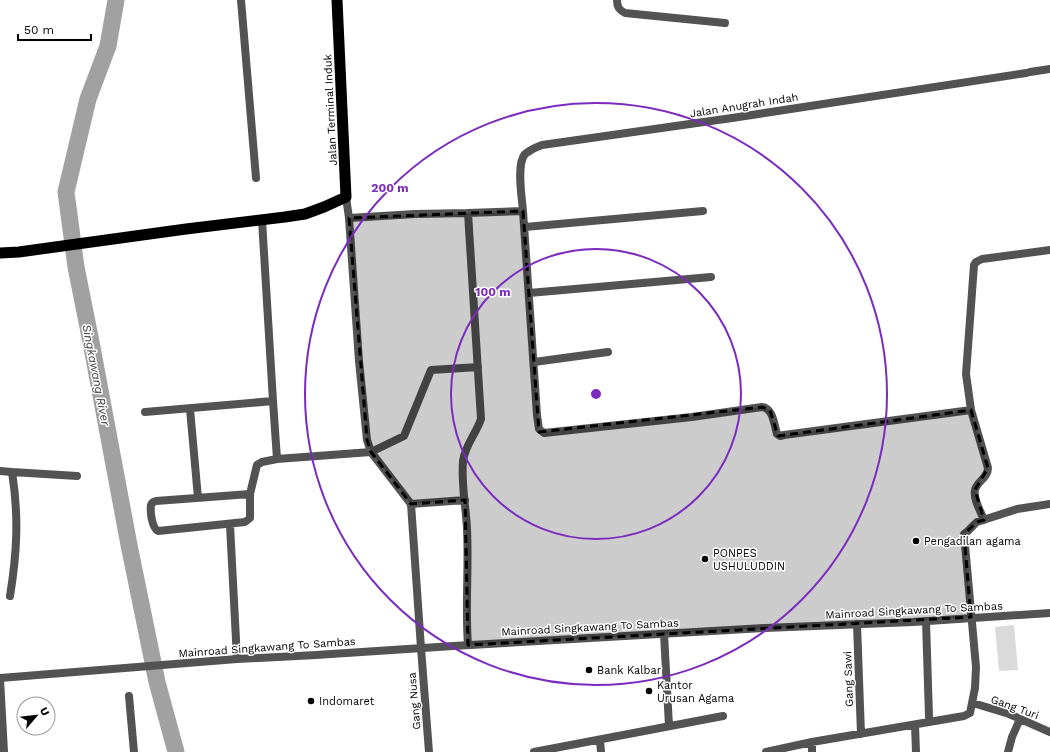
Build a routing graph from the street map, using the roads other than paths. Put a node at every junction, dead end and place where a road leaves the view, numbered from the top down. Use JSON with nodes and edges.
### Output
{"nodes":[{"id":1,"x":241,"y":0,"type":"edge"},
{"id":2,"x":336,"y":0,"type":"edge"},
{"id":3,"x":617,"y":0,"type":"edge"},
{"id":4,"x":725,"y":23,"type":"dead end"},
{"id":5,"x":1050,"y":69,"type":"edge"},
{"id":6,"x":256,"y":178,"type":"dead end"},
{"id":7,"x":346,"y":197,"type":"junction"},
{"id":8,"x":523,"y":211,"type":"junction"},
{"id":9,"x":703,"y":211,"type":"dead end"},
{"id":10,"x":468,"y":213,"type":"junction"},
{"id":11,"x":349,"y":218,"type":"junction"},
{"id":12,"x":262,"y":220,"type":"junction"},
{"id":13,"x":525,"y":228,"type":"junction"},
{"id":14,"x":1050,"y":250,"type":"edge"},
{"id":15,"x":0,"y":253,"type":"edge"},
{"id":16,"x":711,"y":278,"type":"dead end"},
{"id":17,"x":529,"y":294,"type":"junction"},
{"id":18,"x":608,"y":352,"type":"dead end"},
{"id":19,"x":534,"y":362,"type":"junction"},
{"id":20,"x":478,"y":367,"type":"junction"},
{"id":21,"x":273,"y":401,"type":"junction"},
{"id":22,"x":190,"y":409,"type":"junction"},
{"id":23,"x":971,"y":410,"type":"junction"},
{"id":24,"x":145,"y":412,"type":"dead end"},
{"id":25,"x":371,"y":452,"type":"junction"},
{"id":26,"x":277,"y":459,"type":"junction"},
{"id":27,"x":0,"y":471,"type":"edge"},
{"id":28,"x":12,"y":472,"type":"junction"},
{"id":29,"x":77,"y":476,"type":"dead end"},
{"id":30,"x":250,"y":494,"type":"junction"},
{"id":31,"x":198,"y":498,"type":"junction"},
{"id":32,"x":465,"y":500,"type":"junction"},
{"id":33,"x":411,"y":504,"type":"junction"},
{"id":34,"x":1050,"y":504,"type":"edge"},
{"id":35,"x":984,"y":520,"type":"junction"},
{"id":36,"x":230,"y":525,"type":"junction"},
{"id":37,"x":10,"y":596,"type":"dead end"},
{"id":38,"x":1050,"y":613,"type":"edge"},
{"id":39,"x":971,"y":618,"type":"junction"},
{"id":40,"x":926,"y":621,"type":"junction"},
{"id":41,"x":858,"y":624,"type":"junction"},
{"id":42,"x":664,"y":634,"type":"junction"},
{"id":43,"x":468,"y":645,"type":"junction"},
{"id":44,"x":421,"y":648,"type":"junction"},
{"id":45,"x":237,"y":659,"type":"junction"},
{"id":46,"x":0,"y":678,"type":"edge"},
{"id":47,"x":129,"y":696,"type":"dead end"},
{"id":48,"x":973,"y":703,"type":"junction"},
{"id":49,"x":723,"y":716,"type":"dead end"},
{"id":50,"x":929,"y":717,"type":"dead end"},
{"id":51,"x":1020,"y":719,"type":"junction"},
{"id":52,"x":915,"y":725,"type":"junction"},
{"id":53,"x":669,"y":726,"type":"junction"},
{"id":54,"x":1050,"y":732,"type":"edge"},
{"id":55,"x":861,"y":734,"type":"junction"},
{"id":56,"x":600,"y":740,"type":"junction"},
{"id":57,"x":812,"y":742,"type":"junction"},
{"id":58,"x":4,"y":752,"type":"edge"},
{"id":59,"x":134,"y":752,"type":"edge"},
{"id":60,"x":429,"y":752,"type":"edge"},
{"id":61,"x":534,"y":752,"type":"edge"},
{"id":62,"x":601,"y":752,"type":"edge"},
{"id":63,"x":766,"y":752,"type":"edge"},
{"id":64,"x":812,"y":752,"type":"edge"},
{"id":65,"x":916,"y":752,"type":"edge"},
{"id":66,"x":1008,"y":752,"type":"edge"}],
"edges":[{"from":1,"to":6,"type":"street"},
{"from":2,"to":7,"type":"highway","name":"Jalan Terminal Induk"},
{"from":3,"to":4,"type":"street"},
{"from":5,"to":8,"type":"street","name":"Jalan Anugrah Indah"},
{"from":7,"to":11,"type":"street","name":"Jalan Terminal Induk"},
{"from":7,"to":12,"type":"highway"},
{"from":8,"to":10,"type":"street"},
{"from":8,"to":13,"type":"street"},
{"from":9,"to":13,"type":"street"},
{"from":10,"to":11,"type":"street"},
{"from":10,"to":20,"type":"street"},
{"from":11,"to":25,"type":"street","name":"Jalan Terminal Induk"},
{"from":12,"to":15,"type":"highway"},
{"from":12,"to":21,"type":"street"},
{"from":13,"to":17,"type":"street"},
{"from":14,"to":23,"type":"street"},
{"from":16,"to":17,"type":"street"},
{"from":17,"to":19,"type":"street"},
{"from":18,"to":19,"type":"street"},
{"from":19,"to":23,"type":"street"},
{"from":20,"to":25,"type":"street"},
{"from":20,"to":32,"type":"street"},
{"from":21,"to":22,"type":"street"},
{"from":21,"to":26,"type":"street"},
{"from":22,"to":24,"type":"street"},
{"from":22,"to":31,"type":"street"},
{"from":23,"to":35,"type":"street"},
{"from":25,"to":26,"type":"street"},
{"from":25,"to":33,"type":"street"},
{"from":26,"to":30,"type":"street"},
{"from":27,"to":28,"type":"street"},
{"from":28,"to":29,"type":"street"},
{"from":28,"to":37,"type":"street"},
{"from":30,"to":31,"type":"street"},
{"from":30,"to":36,"type":"street"},
{"from":31,"to":36,"type":"street"},
{"from":32,"to":33,"type":"street"},
{"from":32,"to":43,"type":"street"},
{"from":33,"to":44,"type":"street","name":"Gang Nusa"},
{"from":34,"to":35,"type":"street"},
{"from":35,"to":39,"type":"street"},
{"from":36,"to":45,"type":"street"},
{"from":38,"to":39,"type":"street","name":"Mainroad Singkawang To Sambas"},
{"from":39,"to":40,"type":"street","name":"Mainroad Singkawang To Sambas"},
{"from":39,"to":48,"type":"street"},
{"from":40,"to":41,"type":"street","name":"Mainroad Singkawang To Sambas"},
{"from":40,"to":50,"type":"street"},
{"from":41,"to":42,"type":"street","name":"Mainroad Singkawang To Sambas"},
{"from":41,"to":55,"type":"street","name":"Gang Sawi"},
{"from":42,"to":43,"type":"street","name":"Mainroad Singkawang To Sambas"},
{"from":42,"to":53,"type":"street"},
{"from":43,"to":44,"type":"street","name":"Mainroad Singkawang To Sambas"},
{"from":44,"to":45,"type":"street","name":"Mainroad Singkawang To Sambas"},
{"from":44,"to":60,"type":"street","name":"Gang Nusa"},
{"from":45,"to":46,"type":"street","name":"Mainroad Singkawang To Sambas"},
{"from":46,"to":58,"type":"street"},
{"from":47,"to":59,"type":"street"},
{"from":48,"to":51,"type":"street","name":"Gang Turi"},
{"from":48,"to":52,"type":"street"},
{"from":49,"to":53,"type":"street"},
{"from":51,"to":54,"type":"street","name":"Gang Turi"},
{"from":51,"to":66,"type":"street"},
{"from":52,"to":55,"type":"street"},
{"from":52,"to":65,"type":"street"},
{"from":53,"to":56,"type":"street"},
{"from":55,"to":57,"type":"street"},
{"from":56,"to":61,"type":"street"},
{"from":56,"to":62,"type":"street"},
{"from":57,"to":63,"type":"street"},
{"from":57,"to":64,"type":"street"}]}
